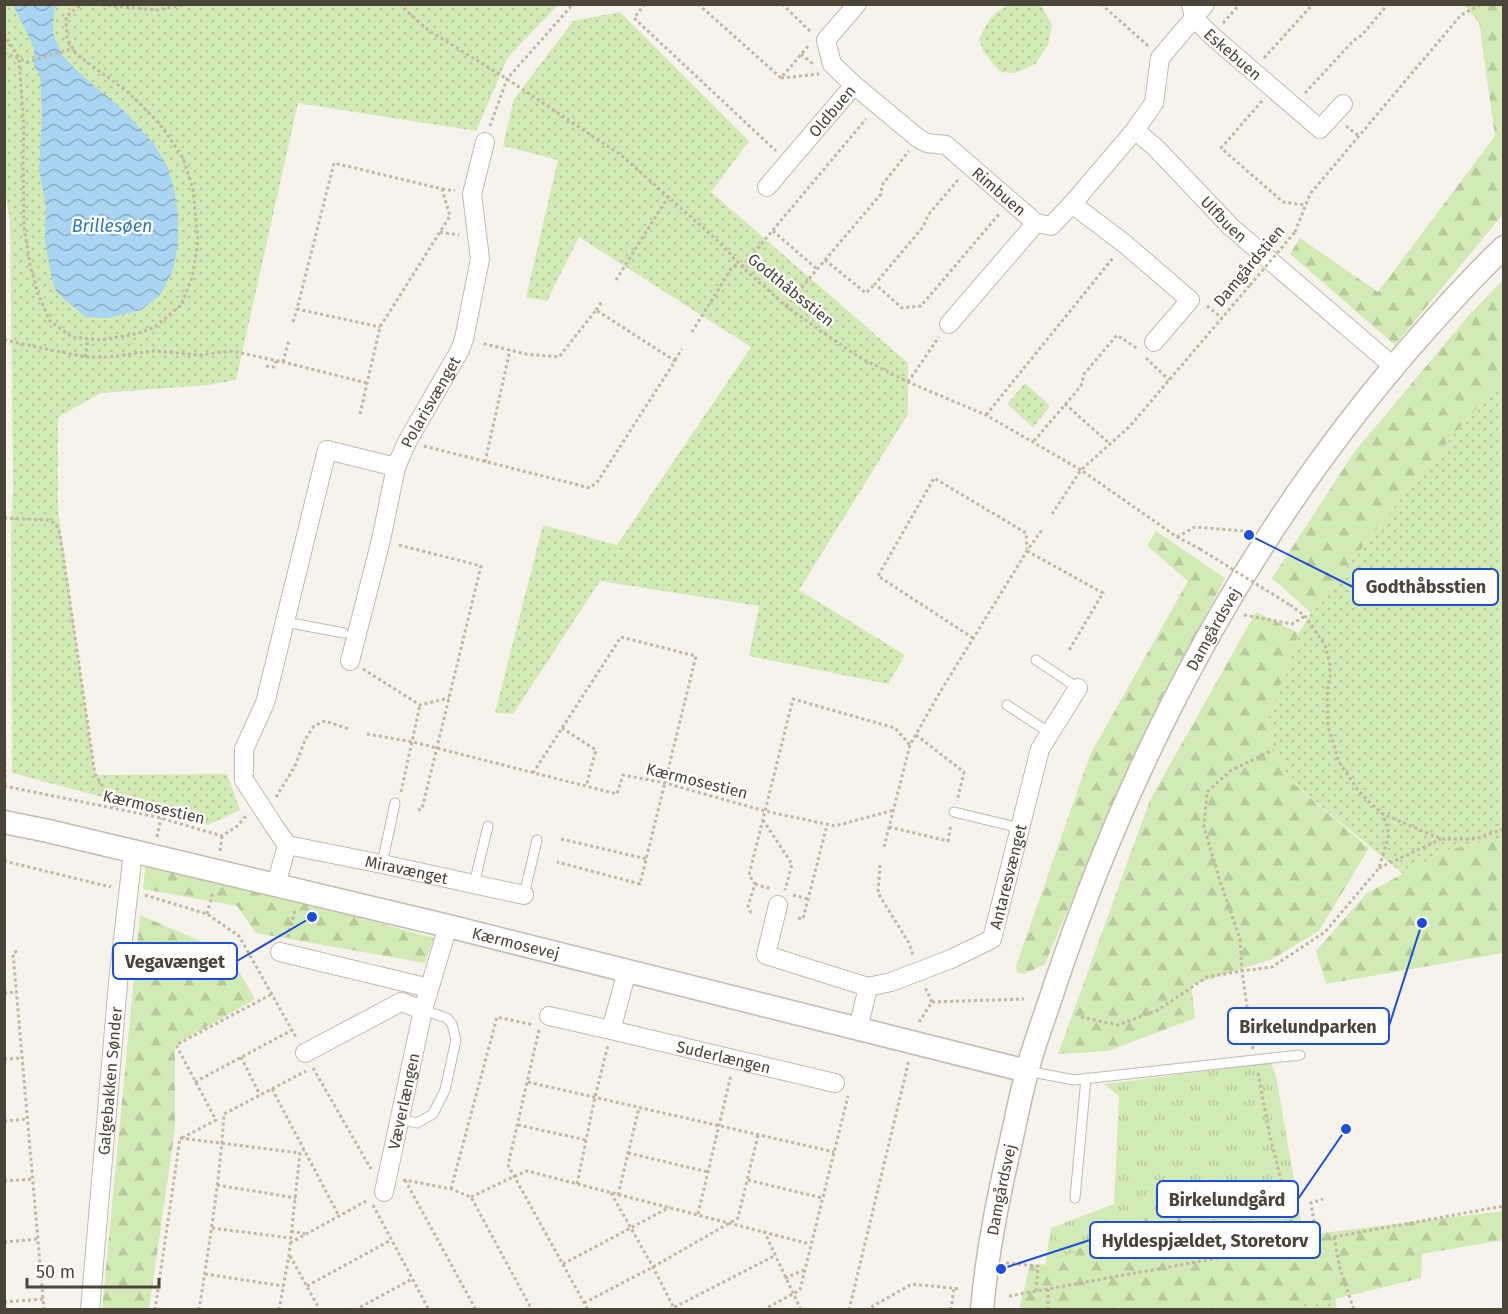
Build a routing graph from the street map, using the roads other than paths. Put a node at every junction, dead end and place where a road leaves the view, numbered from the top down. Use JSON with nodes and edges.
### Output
{"nodes":[{"id":1,"x":857,"y":4,"type":"edge"},
{"id":2,"x":1197,"y":9,"type":"edge"},
{"id":3,"x":854,"y":85,"type":"junction"},
{"id":4,"x":1343,"y":104,"type":"dead end"},
{"id":5,"x":1135,"y":129,"type":"junction"},
{"id":6,"x":485,"y":142,"type":"road end"},
{"id":7,"x":767,"y":187,"type":"dead end"},
{"id":8,"x":1072,"y":204,"type":"junction"},
{"id":9,"x":1036,"y":223,"type":"junction"},
{"id":10,"x":1503,"y":247,"type":"edge"},
{"id":11,"x":948,"y":324,"type":"road end"},
{"id":12,"x":1154,"y":342,"type":"dead end"},
{"id":13,"x":1393,"y":366,"type":"junction"},
{"id":14,"x":396,"y":467,"type":"junction"},
{"id":15,"x":285,"y":622,"type":"junction"},
{"id":16,"x":344,"y":633,"type":"dead end"},
{"id":17,"x":1036,"y":660,"type":"dead end"},
{"id":18,"x":351,"y":661,"type":"road end"},
{"id":19,"x":1078,"y":688,"type":"joint"},
{"id":20,"x":1007,"y":705,"type":"dead end"},
{"id":21,"x":1050,"y":734,"type":"junction"},
{"id":22,"x":395,"y":803,"type":"road end"},
{"id":23,"x":954,"y":812,"type":"road end"},
{"id":24,"x":4,"y":822,"type":"edge"},
{"id":25,"x":488,"y":826,"type":"dead end"},
{"id":26,"x":1020,"y":828,"type":"junction"},
{"id":27,"x":537,"y":840,"type":"dead end"},
{"id":28,"x":287,"y":845,"type":"junction"},
{"id":29,"x":133,"y":852,"type":"junction"},
{"id":30,"x":382,"y":864,"type":"junction"},
{"id":31,"x":474,"y":884,"type":"junction"},
{"id":32,"x":276,"y":885,"type":"junction"},
{"id":33,"x":524,"y":895,"type":"joint"},
{"id":34,"x":778,"y":905,"type":"road end"},
{"id":35,"x":448,"y":926,"type":"junction"},
{"id":36,"x":284,"y":946,"type":"road end"},
{"id":37,"x":627,"y":971,"type":"junction"},
{"id":38,"x":868,"y":987,"type":"junction"},
{"id":39,"x":429,"y":988,"type":"junction"},
{"id":40,"x":423,"y":1010,"type":"junction"},
{"id":41,"x":549,"y":1016,"type":"dead end"},
{"id":42,"x":858,"y":1029,"type":"junction"},
{"id":43,"x":611,"y":1030,"type":"junction"},
{"id":44,"x":1300,"y":1055,"type":"dead end"},
{"id":45,"x":309,"y":1060,"type":"road end"},
{"id":46,"x":1027,"y":1071,"type":"junction"},
{"id":47,"x":1086,"y":1078,"type":"junction"},
{"id":48,"x":835,"y":1083,"type":"road end"},
{"id":49,"x":400,"y":1119,"type":"junction"},
{"id":50,"x":377,"y":1196,"type":"road end"},
{"id":51,"x":1075,"y":1198,"type":"dead end"},
{"id":52,"x":90,"y":1310,"type":"edge"},
{"id":53,"x":982,"y":1310,"type":"edge"}],
"edges":[{"from":1,"to":3,"type":"street","name":"Oldbuen"},
{"from":2,"to":4,"type":"street","name":"Eskebuen"},
{"from":2,"to":5,"type":"street","name":"Eskebuen"},
{"from":3,"to":7,"type":"street","name":"Oldbuen"},
{"from":3,"to":9,"type":"street","name":"Rimbuen"},
{"from":5,"to":8,"type":"street"},
{"from":5,"to":13,"type":"street","name":"Ulfbuen"},
{"from":6,"to":14,"type":"street","name":"Polarisvænget"},
{"from":8,"to":9,"type":"street"},
{"from":8,"to":12,"type":"street"},
{"from":9,"to":11,"type":"street","name":"Rimbuen"},
{"from":10,"to":13,"type":"street","name":"Damgårdsvej"},
{"from":13,"to":46,"type":"street","name":"Damgårdsvej"},
{"from":14,"to":15,"type":"street"},
{"from":14,"to":18,"type":"street","name":"Polarisvænget"},
{"from":15,"to":16,"type":"lane"},
{"from":15,"to":28,"type":"street","bridge":true},
{"from":17,"to":19,"type":"lane"},
{"from":19,"to":21,"type":"street","name":"Antaresvænget"},
{"from":20,"to":21,"type":"lane"},
{"from":21,"to":26,"type":"street","name":"Antaresvænget"},
{"from":22,"to":30,"type":"lane"},
{"from":23,"to":26,"type":"lane"},
{"from":24,"to":29,"type":"street","name":"Kærmosevej"},
{"from":25,"to":31,"type":"lane"},
{"from":26,"to":38,"type":"street","name":"Antaresvænget","bridge":true},
{"from":27,"to":33,"type":"lane"},
{"from":28,"to":30,"type":"street","name":"Miravænget"},
{"from":28,"to":32,"type":"street"},
{"from":29,"to":32,"type":"street","name":"Kærmosevej"},
{"from":29,"to":52,"type":"street","name":"Galgebakken Sønder"},
{"from":30,"to":31,"type":"street","name":"Miravænget"},
{"from":31,"to":33,"type":"street","name":"Miravænget"},
{"from":32,"to":35,"type":"street","name":"Kærmosevej"},
{"from":34,"to":38,"type":"street"},
{"from":35,"to":37,"type":"street","name":"Kærmosevej"},
{"from":35,"to":39,"type":"street","name":"Væverlængen"},
{"from":36,"to":39,"type":"street"},
{"from":37,"to":42,"type":"street","name":"Kærmosevej"},
{"from":37,"to":43,"type":"street"},
{"from":38,"to":42,"type":"street"},
{"from":39,"to":40,"type":"street","name":"Væverlængen"},
{"from":40,"to":45,"type":"street"},
{"from":40,"to":49,"type":"street","name":"Væverlængen"},
{"from":40,"to":49,"type":"lane"},
{"from":41,"to":43,"type":"street","name":"Suderlængen"},
{"from":42,"to":46,"type":"street","name":"Kærmosevej"},
{"from":43,"to":48,"type":"street","name":"Suderlængen"},
{"from":44,"to":47,"type":"lane"},
{"from":46,"to":47,"type":"lane"},
{"from":46,"to":53,"type":"street","name":"Damgårdsvej"},
{"from":47,"to":51,"type":"lane"},
{"from":49,"to":50,"type":"street","name":"Væverlængen"}]}
